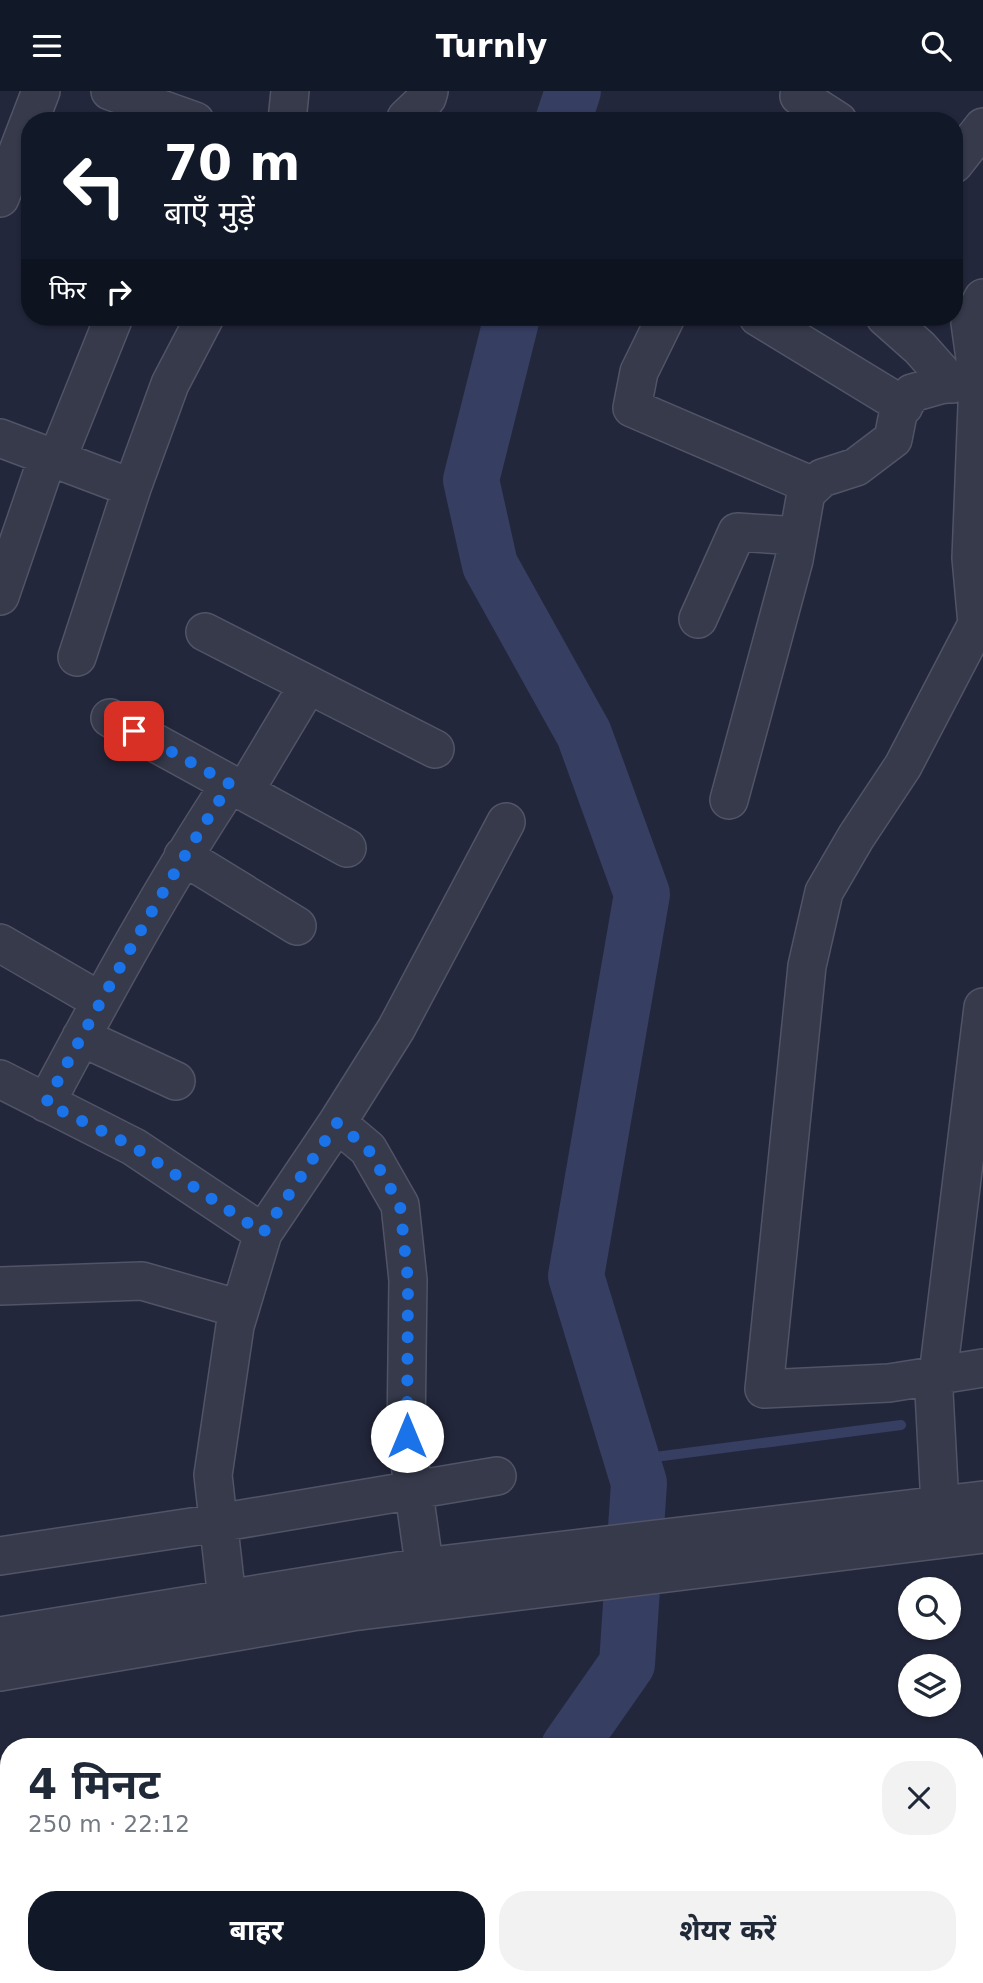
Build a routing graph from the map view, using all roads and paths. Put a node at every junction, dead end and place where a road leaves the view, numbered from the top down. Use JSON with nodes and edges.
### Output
{"nodes":[{"id":1,"x":41,"y":91,"type":"edge"},
{"id":2,"x":110,"y":91,"type":"edge"},
{"id":3,"x":290,"y":91,"type":"edge"},
{"id":4,"x":791,"y":103,"type":"edge"},
{"id":5,"x":182,"y":109,"type":"edge"},
{"id":6,"x":33,"y":112,"type":"edge"},
{"id":7,"x":288,"y":112,"type":"edge"},
{"id":8,"x":814,"y":112,"type":"edge"},
{"id":9,"x":983,"y":127,"type":"edge"},
{"id":10,"x":21,"y":143,"type":"edge"},
{"id":11,"x":963,"y":153,"type":"edge"},
{"id":12,"x":0,"y":198,"type":"edge"},
{"id":13,"x":983,"y":298,"type":"edge"},
{"id":14,"x":110,"y":326,"type":"edge"},
{"id":15,"x":200,"y":326,"type":"edge"},
{"id":16,"x":662,"y":326,"type":"edge"},
{"id":17,"x":773,"y":326,"type":"edge"},
{"id":18,"x":895,"y":326,"type":"edge"},
{"id":19,"x":971,"y":382,"type":"edge"},
{"id":20,"x":904,"y":405,"type":"junction"},
{"id":21,"x":0,"y":438,"type":"edge"},
{"id":22,"x":53,"y":458,"type":"junction"},
{"id":23,"x":813,"y":486,"type":"junction"},
{"id":24,"x":132,"y":488,"type":"junction"},
{"id":25,"x":799,"y":536,"type":"junction"},
{"id":26,"x":0,"y":596,"type":"edge"},
{"id":27,"x":698,"y":619,"type":"dead end"},
{"id":28,"x":980,"y":628,"type":"edge"},
{"id":29,"x":205,"y":632,"type":"dead end"},
{"id":30,"x":78,"y":657,"type":"dead end"},
{"id":31,"x":308,"y":685,"type":"junction"},
{"id":32,"x":110,"y":718,"type":"dead end"},
{"id":33,"x":435,"y":749,"type":"dead end"},
{"id":34,"x":237,"y":788,"type":"junction"},
{"id":35,"x":729,"y":800,"type":"dead end"},
{"id":36,"x":506,"y":822,"type":"dead end"},
{"id":37,"x":347,"y":848,"type":"dead end"},
{"id":38,"x":183,"y":856,"type":"junction"},
{"id":39,"x":297,"y":926,"type":"dead end"},
{"id":40,"x":0,"y":943,"type":"edge"},
{"id":41,"x":100,"y":1000,"type":"junction"},
{"id":42,"x":983,"y":1007,"type":"edge"},
{"id":43,"x":81,"y":1037,"type":"junction"},
{"id":44,"x":0,"y":1079,"type":"edge"},
{"id":45,"x":176,"y":1081,"type":"dead end"},
{"id":46,"x":46,"y":1103,"type":"junction"},
{"id":47,"x":337,"y":1123,"type":"junction"},
{"id":48,"x":263,"y":1233,"type":"junction"},
{"id":49,"x":0,"y":1286,"type":"edge"},
{"id":50,"x":240,"y":1309,"type":"junction"},
{"id":51,"x":983,"y":1369,"type":"edge"},
{"id":52,"x":938,"y":1375,"type":"junction"},
{"id":53,"x":497,"y":1476,"type":"dead end"},
{"id":54,"x":413,"y":1490,"type":"junction"},
{"id":55,"x":983,"y":1500,"type":"edge"},
{"id":56,"x":940,"y":1505,"type":"junction"},
{"id":57,"x":218,"y":1523,"type":"junction"},
{"id":58,"x":983,"y":1534,"type":"edge"},
{"id":59,"x":743,"y":1547,"type":"junction"},
{"id":60,"x":0,"y":1556,"type":"edge"},
{"id":61,"x":423,"y":1567,"type":"junction"},
{"id":62,"x":227,"y":1599,"type":"junction"},
{"id":63,"x":430,"y":1603,"type":"junction"},
{"id":64,"x":0,"y":1636,"type":"edge"},
{"id":65,"x":0,"y":1672,"type":"edge"}],
"edges":[{"from":1,"to":6,"type":"street"},
{"from":2,"to":5,"type":"street"},
{"from":3,"to":7,"type":"street"},
{"from":4,"to":8,"type":"street"},
{"from":9,"to":11,"type":"street"},
{"from":10,"to":12,"type":"street"},
{"from":13,"to":19,"type":"street"},
{"from":14,"to":22,"type":"street"},
{"from":15,"to":24,"type":"street"},
{"from":16,"to":23,"type":"street"},
{"from":17,"to":20,"type":"street"},
{"from":18,"to":19,"type":"street"},
{"from":19,"to":20,"type":"street"},
{"from":19,"to":28,"type":"street"},
{"from":20,"to":23,"type":"street"},
{"from":21,"to":22,"type":"street"},
{"from":22,"to":24,"type":"street"},
{"from":22,"to":26,"type":"street"},
{"from":23,"to":25,"type":"street"},
{"from":24,"to":30,"type":"street"},
{"from":25,"to":27,"type":"street"},
{"from":25,"to":35,"type":"street"},
{"from":28,"to":52,"type":"street"},
{"from":29,"to":31,"type":"street"},
{"from":31,"to":33,"type":"street"},
{"from":31,"to":34,"type":"street"},
{"from":32,"to":34,"type":"street"},
{"from":34,"to":37,"type":"street"},
{"from":34,"to":38,"type":"street"},
{"from":36,"to":47,"type":"street"},
{"from":38,"to":39,"type":"street"},
{"from":38,"to":41,"type":"street"},
{"from":40,"to":41,"type":"street"},
{"from":41,"to":43,"type":"street"},
{"from":42,"to":52,"type":"street"},
{"from":43,"to":45,"type":"street"},
{"from":43,"to":46,"type":"street"},
{"from":44,"to":46,"type":"street"},
{"from":46,"to":48,"type":"street"},
{"from":47,"to":48,"type":"street"},
{"from":47,"to":54,"type":"street"},
{"from":48,"to":50,"type":"street"},
{"from":49,"to":50,"type":"street"},
{"from":50,"to":57,"type":"street"},
{"from":51,"to":52,"type":"street"},
{"from":52,"to":56,"type":"street"},
{"from":53,"to":54,"type":"street"},
{"from":54,"to":57,"type":"street"},
{"from":54,"to":61,"type":"street"},
{"from":55,"to":56,"type":"street"},
{"from":56,"to":59,"type":"street"},
{"from":57,"to":60,"type":"street"},
{"from":57,"to":62,"type":"street"},
{"from":58,"to":59,"type":"street"},
{"from":59,"to":61,"type":"street"},
{"from":59,"to":63,"type":"street"},
{"from":61,"to":62,"type":"street"},
{"from":61,"to":63,"type":"street"},
{"from":62,"to":64,"type":"street"},
{"from":63,"to":65,"type":"street"}]}
